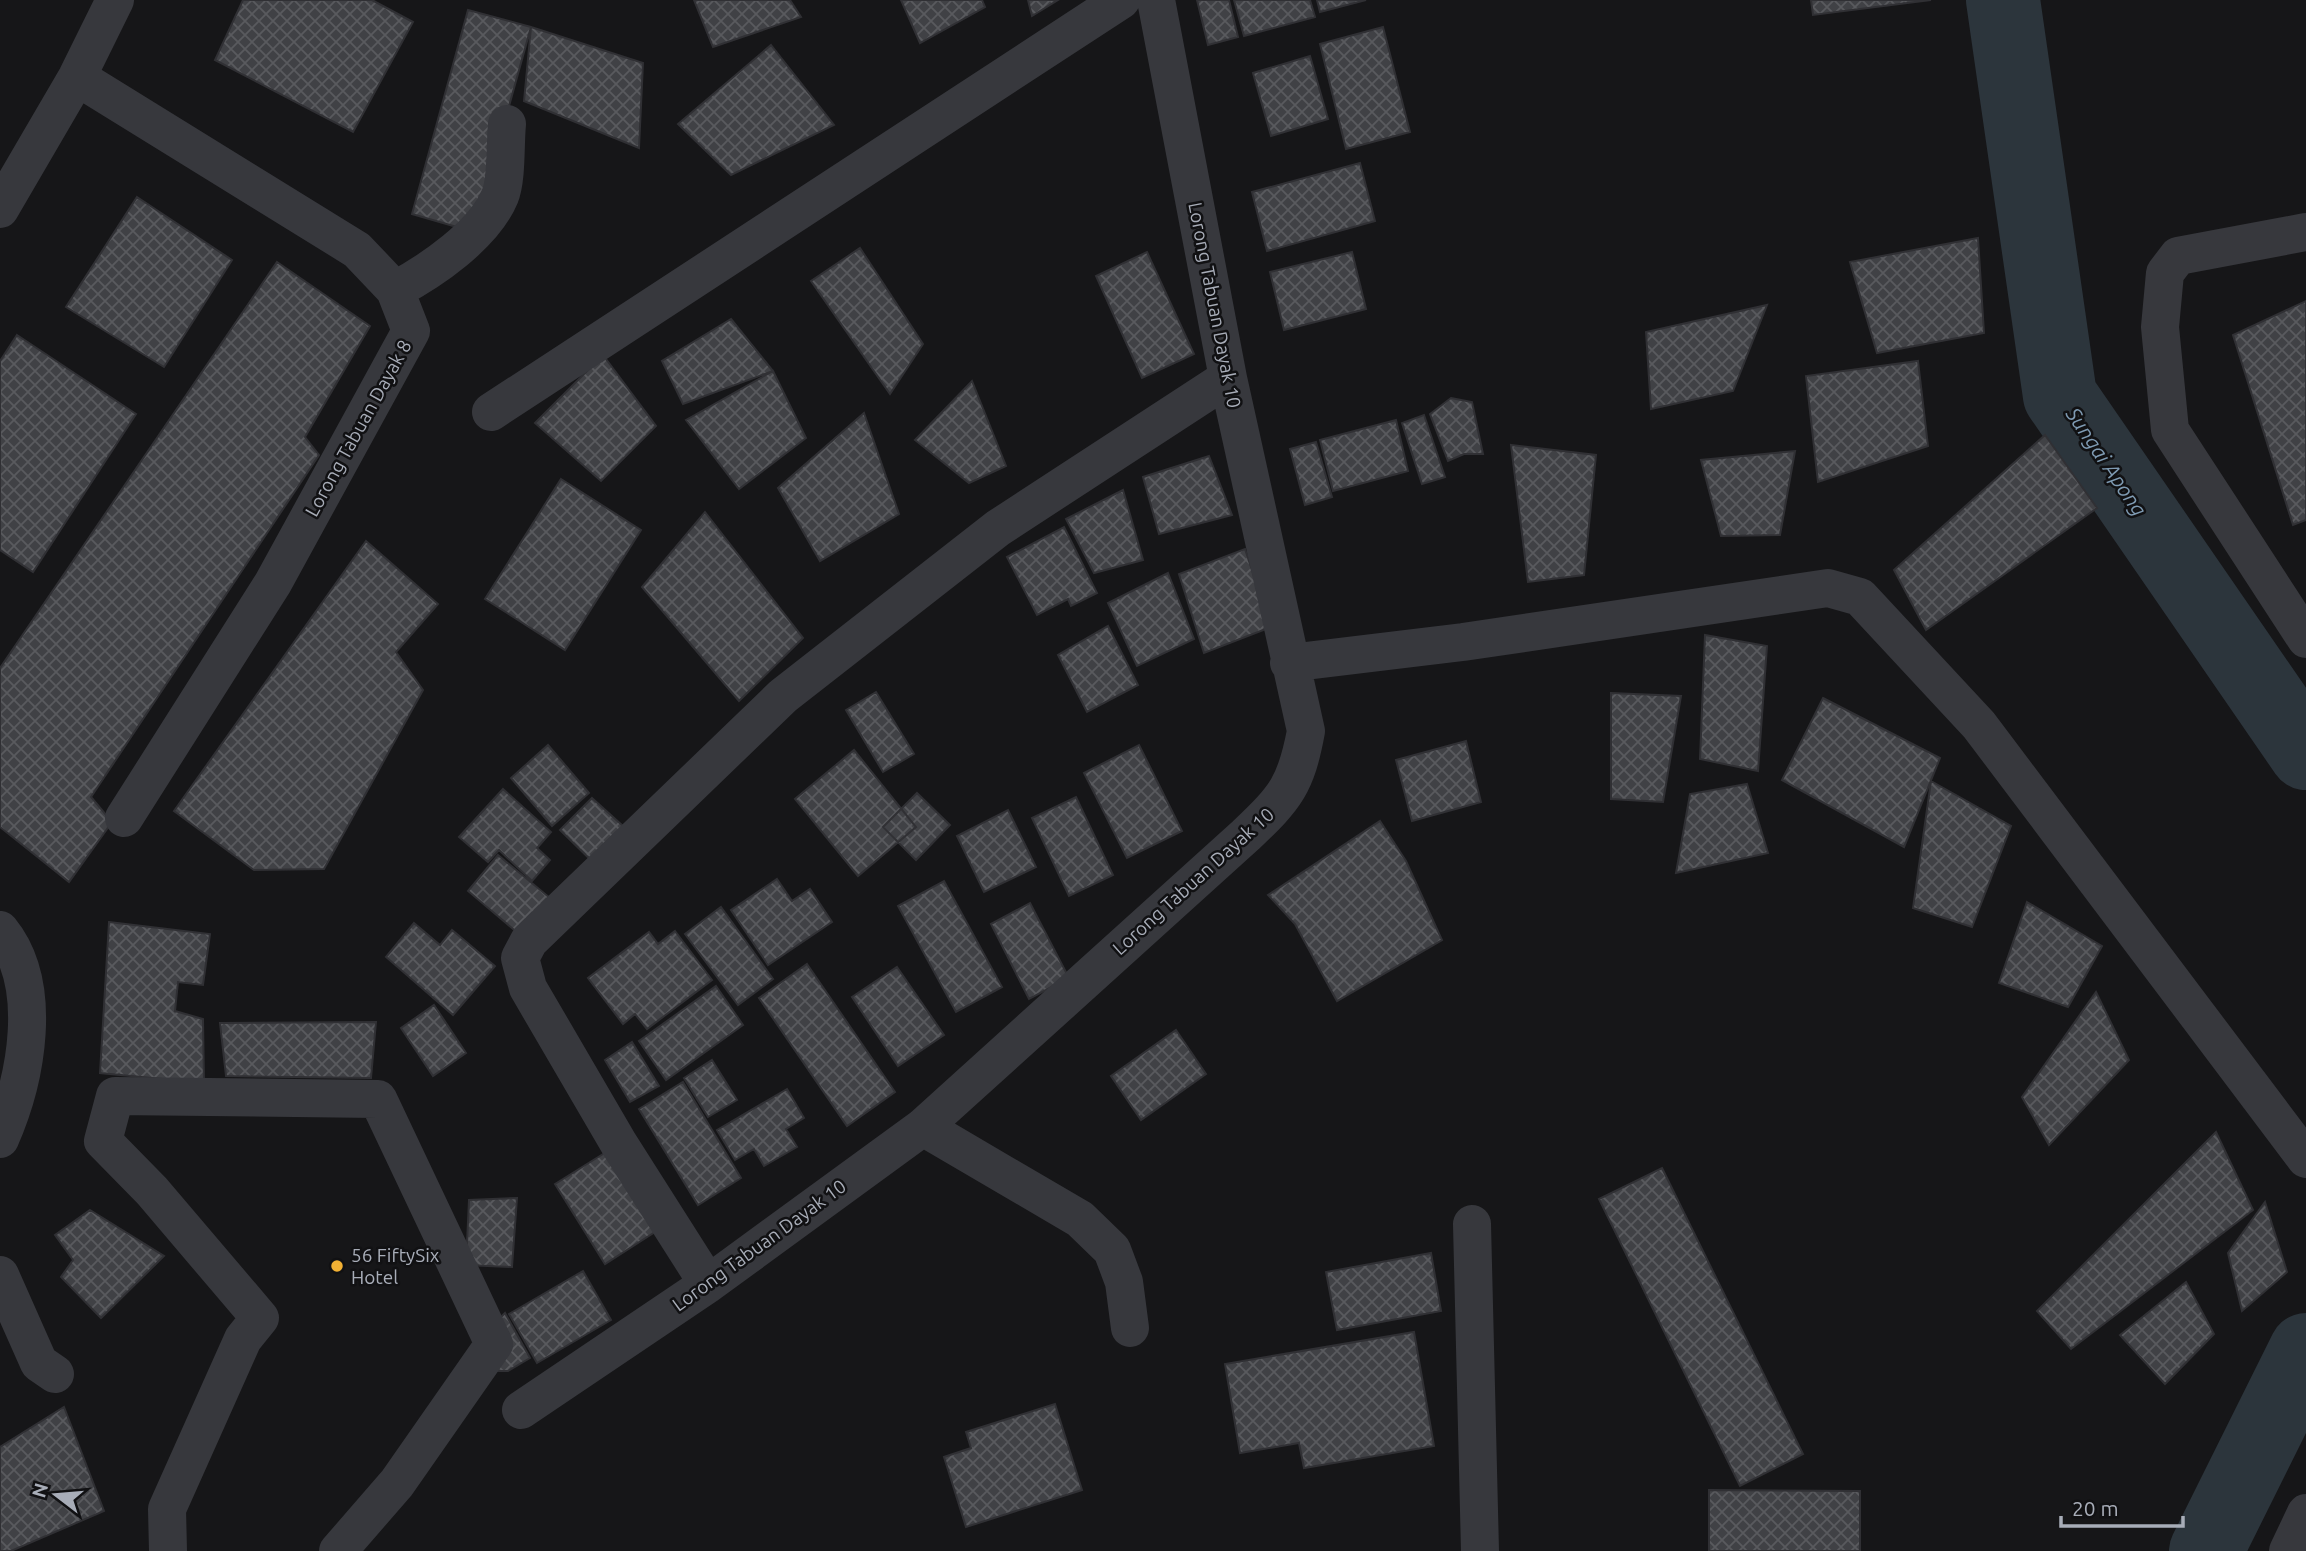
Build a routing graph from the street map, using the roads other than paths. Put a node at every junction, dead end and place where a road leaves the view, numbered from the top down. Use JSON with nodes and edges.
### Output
{"nodes":[{"id":1,"x":115,"y":0,"type":"edge"},
{"id":2,"x":1121,"y":0,"type":"edge"},
{"id":3,"x":1156,"y":0,"type":"edge"},
{"id":4,"x":77,"y":77,"type":"junction"},
{"id":5,"x":507,"y":124,"type":"dead end"},
{"id":6,"x":0,"y":209,"type":"edge"},
{"id":7,"x":2306,"y":232,"type":"edge"},
{"id":8,"x":395,"y":290,"type":"junction"},
{"id":9,"x":1228,"y":378,"type":"junction"},
{"id":10,"x":491,"y":412,"type":"dead end"},
{"id":11,"x":2306,"y":639,"type":"edge"},
{"id":12,"x":1289,"y":663,"type":"junction"},
{"id":13,"x":124,"y":818,"type":"dead end"},
{"id":14,"x":0,"y":930,"type":"edge"},
{"id":15,"x":923,"y":1127,"type":"junction"},
{"id":16,"x":0,"y":1139,"type":"edge"},
{"id":17,"x":2306,"y":1159,"type":"edge"},
{"id":18,"x":1472,"y":1224,"type":"dead end"},
{"id":19,"x":0,"y":1275,"type":"edge"},
{"id":20,"x":708,"y":1284,"type":"junction"},
{"id":21,"x":1130,"y":1328,"type":"dead end"},
{"id":22,"x":55,"y":1374,"type":"dead end"},
{"id":23,"x":521,"y":1410,"type":"dead end"},
{"id":24,"x":2306,"y":1513,"type":"edge"},
{"id":25,"x":168,"y":1551,"type":"edge"},
{"id":26,"x":338,"y":1551,"type":"edge"},
{"id":27,"x":1480,"y":1551,"type":"edge"},
{"id":28,"x":2288,"y":1551,"type":"edge"}],
"edges":[{"from":1,"to":4,"type":"street"},
{"from":2,"to":10,"type":"street"},
{"from":3,"to":9,"type":"street","name":"Lorong Tabuan Dayak 10"},
{"from":4,"to":6,"type":"street"},
{"from":4,"to":8,"type":"street","name":"Lorong Tabuan Dayak 8"},
{"from":5,"to":8,"type":"street"},
{"from":7,"to":11,"type":"street"},
{"from":8,"to":13,"type":"street","name":"Lorong Tabuan Dayak 8"},
{"from":9,"to":12,"type":"street","name":"Lorong Tabuan Dayak 10"},
{"from":9,"to":20,"type":"street"},
{"from":12,"to":15,"type":"street","name":"Lorong Tabuan Dayak 10"},
{"from":12,"to":17,"type":"street"},
{"from":14,"to":16,"type":"street"},
{"from":15,"to":20,"type":"street","name":"Lorong Tabuan Dayak 10"},
{"from":15,"to":21,"type":"street"},
{"from":18,"to":27,"type":"street"},
{"from":19,"to":22,"type":"street"},
{"from":20,"to":23,"type":"street","name":"Lorong Tabuan Dayak 10"},
{"from":24,"to":28,"type":"street"},
{"from":25,"to":26,"type":"street"}]}
